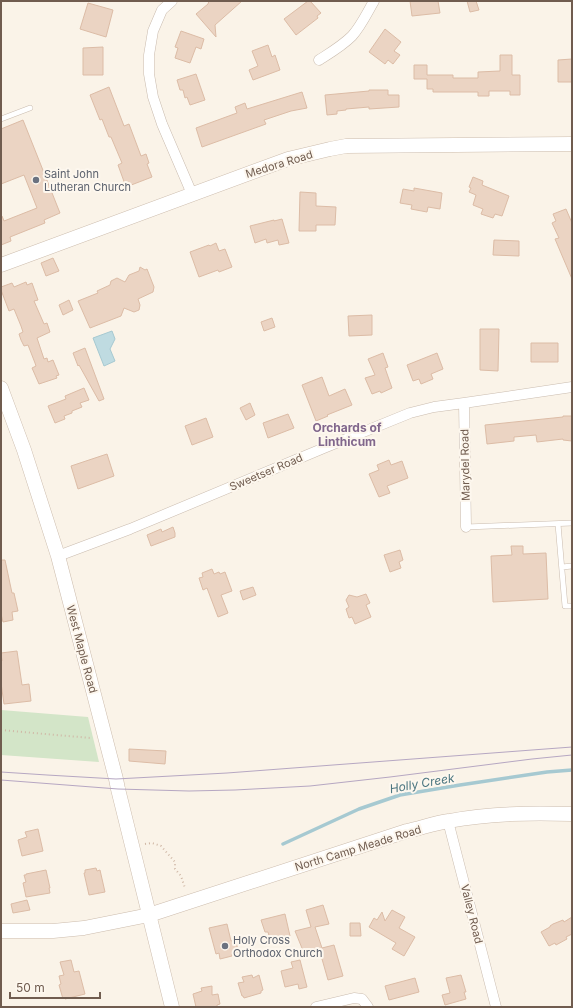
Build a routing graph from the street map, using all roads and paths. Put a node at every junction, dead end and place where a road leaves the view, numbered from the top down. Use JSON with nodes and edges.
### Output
{"nodes":[{"id":1,"x":172,"y":1,"type":"edge"},
{"id":2,"x":374,"y":1,"type":"edge"},
{"id":3,"x":319,"y":60,"type":"dead end"},
{"id":4,"x":30,"y":108,"type":"dead end"},
{"id":5,"x":1,"y":119,"type":"edge"},
{"id":6,"x":572,"y":144,"type":"edge"},
{"id":7,"x":192,"y":194,"type":"junction"},
{"id":8,"x":1,"y":265,"type":"edge"},
{"id":9,"x":572,"y":387,"type":"edge"},
{"id":10,"x":1,"y":388,"type":"edge"},
{"id":11,"x":464,"y":404,"type":"junction"},
{"id":12,"x":572,"y":523,"type":"edge"},
{"id":13,"x":558,"y":524,"type":"junction"},
{"id":14,"x":466,"y":526,"type":"joint"},
{"id":15,"x":58,"y":556,"type":"junction"},
{"id":16,"x":572,"y":566,"type":"edge"},
{"id":17,"x":562,"y":567,"type":"junction"},
{"id":18,"x":572,"y":606,"type":"edge"},
{"id":19,"x":1,"y":730,"type":"edge"},
{"id":20,"x":106,"y":739,"type":"junction"},
{"id":21,"x":572,"y":814,"type":"edge"},
{"id":22,"x":448,"y":821,"type":"junction"},
{"id":23,"x":140,"y":844,"type":"dead end"},
{"id":24,"x":185,"y":888,"type":"dead end"},
{"id":25,"x":149,"y":914,"type":"junction"},
{"id":26,"x":1,"y":931,"type":"edge"},
{"id":27,"x":365,"y":1003,"type":"edge"},
{"id":28,"x":172,"y":1007,"type":"edge"},
{"id":29,"x":316,"y":1007,"type":"edge"},
{"id":30,"x":496,"y":1007,"type":"edge"}],
"edges":[{"from":1,"to":7,"type":"street"},
{"from":2,"to":3,"type":"street"},
{"from":4,"to":5,"type":"lane"},
{"from":6,"to":7,"type":"street","name":"Medora Road"},
{"from":7,"to":8,"type":"street","name":"Medora Road"},
{"from":9,"to":11,"type":"street","name":"Sweetser Road"},
{"from":10,"to":15,"type":"street","name":"West Maple Road"},
{"from":11,"to":14,"type":"street","name":"Marydel Road"},
{"from":11,"to":15,"type":"street","name":"Sweetser Road"},
{"from":12,"to":13,"type":"lane"},
{"from":13,"to":14,"type":"lane"},
{"from":13,"to":17,"type":"lane"},
{"from":15,"to":20,"type":"street","name":"West Maple Road"},
{"from":16,"to":17,"type":"lane"},
{"from":17,"to":18,"type":"lane"},
{"from":19,"to":20,"type":"path"},
{"from":20,"to":25,"type":"street","name":"West Maple Road"},
{"from":21,"to":22,"type":"street","name":"North Camp Meade Road"},
{"from":22,"to":25,"type":"street","name":"North Camp Meade Road"},
{"from":22,"to":30,"type":"street","name":"Valley Road"},
{"from":23,"to":24,"type":"path"},
{"from":25,"to":26,"type":"street","name":"North Camp Meade Road"},
{"from":25,"to":28,"type":"street","name":"West Maple Road"},
{"from":27,"to":29,"type":"street"}]}
